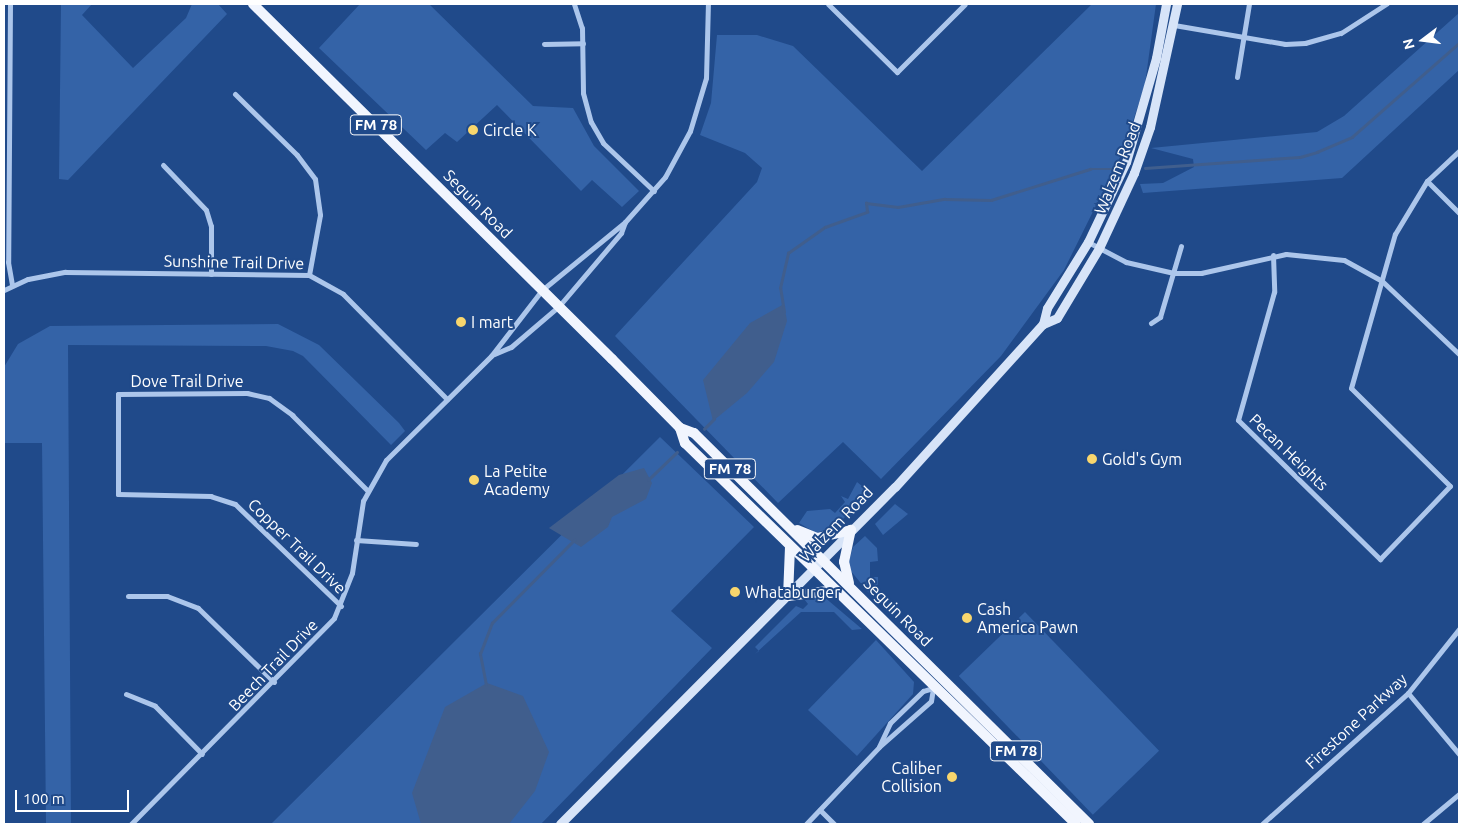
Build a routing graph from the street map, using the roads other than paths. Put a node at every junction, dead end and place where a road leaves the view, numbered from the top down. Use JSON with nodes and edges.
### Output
{"nodes":[{"id":1,"x":10,"y":4,"type":"edge"},
{"id":2,"x":253,"y":4,"type":"edge"},
{"id":3,"x":574,"y":4,"type":"edge"},
{"id":4,"x":708,"y":4,"type":"edge"},
{"id":5,"x":828,"y":4,"type":"edge"},
{"id":6,"x":965,"y":4,"type":"edge"},
{"id":7,"x":1166,"y":4,"type":"edge"},
{"id":8,"x":1177,"y":4,"type":"edge"},
{"id":9,"x":1249,"y":4,"type":"edge"},
{"id":10,"x":1386,"y":4,"type":"edge"},
{"id":11,"x":7,"y":24,"type":"edge"},
{"id":12,"x":1174,"y":24,"type":"junction"},
{"id":13,"x":1243,"y":37,"type":"junction"},
{"id":14,"x":582,"y":43,"type":"junction"},
{"id":15,"x":544,"y":44,"type":"dead end"},
{"id":16,"x":1237,"y":77,"type":"dead end"},
{"id":17,"x":235,"y":94,"type":"dead end"},
{"id":18,"x":6,"y":125,"type":"edge"},
{"id":19,"x":1459,"y":151,"type":"edge"},
{"id":20,"x":163,"y":165,"type":"dead end"},
{"id":21,"x":1427,"y":181,"type":"junction"},
{"id":22,"x":654,"y":191,"type":"junction"},
{"id":23,"x":1459,"y":213,"type":"edge"},
{"id":24,"x":625,"y":222,"type":"junction"},
{"id":25,"x":1088,"y":242,"type":"junction"},
{"id":26,"x":1181,"y":246,"type":"dead end"},
{"id":27,"x":1099,"y":248,"type":"junction"},
{"id":28,"x":1272,"y":255,"type":"junction"},
{"id":29,"x":1174,"y":273,"type":"junction"},
{"id":30,"x":211,"y":274,"type":"junction"},
{"id":31,"x":309,"y":275,"type":"junction"},
{"id":32,"x":1382,"y":280,"type":"junction"},
{"id":33,"x":12,"y":285,"type":"junction"},
{"id":34,"x":4,"y":290,"type":"edge"},
{"id":35,"x":542,"y":290,"type":"junction"},
{"id":36,"x":559,"y":306,"type":"junction"},
{"id":37,"x":1150,"y":323,"type":"dead end"},
{"id":38,"x":1043,"y":324,"type":"junction"},
{"id":39,"x":1459,"y":354,"type":"edge"},
{"id":40,"x":491,"y":356,"type":"junction"},
{"id":41,"x":447,"y":399,"type":"junction"},
{"id":42,"x":680,"y":428,"type":"junction"},
{"id":43,"x":368,"y":491,"type":"junction"},
{"id":44,"x":118,"y":494,"type":"joint"},
{"id":45,"x":789,"y":527,"type":"junction"},
{"id":46,"x":851,"y":530,"type":"junction"},
{"id":47,"x":356,"y":540,"type":"junction"},
{"id":48,"x":416,"y":544,"type":"dead end"},
{"id":49,"x":790,"y":547,"type":"junction"},
{"id":50,"x":823,"y":559,"type":"junction"},
{"id":51,"x":814,"y":568,"type":"junction"},
{"id":52,"x":850,"y":584,"type":"junction"},
{"id":53,"x":836,"y":590,"type":"junction"},
{"id":54,"x":128,"y":596,"type":"dead end"},
{"id":55,"x":788,"y":596,"type":"junction"},
{"id":56,"x":341,"y":606,"type":"junction"},
{"id":57,"x":1459,"y":629,"type":"edge"},
{"id":58,"x":920,"y":655,"type":"junction"},
{"id":59,"x":274,"y":682,"type":"junction"},
{"id":60,"x":934,"y":688,"type":"junction"},
{"id":61,"x":1408,"y":693,"type":"junction"},
{"id":62,"x":126,"y":694,"type":"dead end"},
{"id":63,"x":965,"y":700,"type":"junction"},
{"id":64,"x":879,"y":747,"type":"junction"},
{"id":65,"x":202,"y":754,"type":"junction"},
{"id":66,"x":1459,"y":754,"type":"edge"},
{"id":67,"x":1459,"y":794,"type":"edge"},
{"id":68,"x":820,"y":810,"type":"junction"},
{"id":69,"x":131,"y":824,"type":"edge"},
{"id":70,"x":560,"y":824,"type":"edge"},
{"id":71,"x":806,"y":824,"type":"edge"},
{"id":72,"x":834,"y":824,"type":"edge"},
{"id":73,"x":1076,"y":824,"type":"edge"},
{"id":74,"x":1089,"y":824,"type":"edge"},
{"id":75,"x":1262,"y":824,"type":"edge"},
{"id":76,"x":1423,"y":824,"type":"edge"}],
"edges":[{"from":1,"to":11,"type":"street"},
{"from":2,"to":35,"type":"main road","name":"Seguin Road","number":"FM 78"},
{"from":3,"to":14,"type":"street"},
{"from":4,"to":22,"type":"street","name":"Beech Trail Drive"},
{"from":5,"to":6,"type":"street"},
{"from":7,"to":25,"type":"street","name":"Walzem Road"},
{"from":8,"to":12,"type":"street","name":"Walzem Road"},
{"from":9,"to":13,"type":"street"},
{"from":10,"to":13,"type":"street"},
{"from":11,"to":18,"type":"street"},
{"from":12,"to":13,"type":"street"},
{"from":12,"to":27,"type":"street","name":"Walzem Road"},
{"from":13,"to":16,"type":"street"},
{"from":14,"to":15,"type":"street"},
{"from":14,"to":22,"type":"street"},
{"from":17,"to":31,"type":"street"},
{"from":18,"to":33,"type":"street"},
{"from":19,"to":21,"type":"street"},
{"from":20,"to":30,"type":"street"},
{"from":21,"to":23,"type":"street"},
{"from":21,"to":32,"type":"street"},
{"from":22,"to":24,"type":"street","name":"Beech Trail Drive"},
{"from":24,"to":35,"type":"street","name":"Beech Trail Drive"},
{"from":24,"to":36,"type":"street","name":"Beech Trail Drive"},
{"from":25,"to":27,"type":"street"},
{"from":25,"to":38,"type":"street","name":"Walzem Road"},
{"from":26,"to":29,"type":"street"},
{"from":27,"to":29,"type":"street"},
{"from":27,"to":38,"type":"street","name":"Walzem Road"},
{"from":28,"to":29,"type":"street"},
{"from":28,"to":32,"type":"street"},
{"from":28,"to":32,"type":"street","name":"Pecan Heights"},
{"from":29,"to":37,"type":"street"},
{"from":30,"to":31,"type":"street","name":"Sunshine Trail Drive"},
{"from":30,"to":33,"type":"street","name":"Sunshine Trail Drive"},
{"from":31,"to":41,"type":"street","name":"Sunshine Trail Drive"},
{"from":32,"to":39,"type":"street"},
{"from":33,"to":34,"type":"street","name":"Sunshine Trail Drive"},
{"from":35,"to":36,"type":"main road","name":"Seguin Road","number":"FM 78"},
{"from":35,"to":40,"type":"street","name":"Beech Trail Drive"},
{"from":36,"to":40,"type":"street","name":"Beech Trail Drive"},
{"from":36,"to":42,"type":"main road","name":"Seguin Road","number":"FM 78"},
{"from":38,"to":46,"type":"street","name":"Walzem Road"},
{"from":40,"to":41,"type":"street","name":"Beech Trail Drive"},
{"from":41,"to":43,"type":"street","name":"Beech Trail Drive"},
{"from":42,"to":45,"type":"main road","name":"Seguin Road","number":"FM 78"},
{"from":42,"to":49,"type":"main road","name":"Seguin Road","number":"FM 78"},
{"from":43,"to":44,"type":"street","name":"Dove Trail Drive"},
{"from":43,"to":47,"type":"street","name":"Beech Trail Drive"},
{"from":44,"to":56,"type":"street","name":"Copper Trail Drive"},
{"from":45,"to":46,"type":"main road"},
{"from":45,"to":50,"type":"main road","name":"Seguin Road","number":"FM 78"},
{"from":46,"to":50,"type":"street","name":"Walzem Road"},
{"from":46,"to":52,"type":"main road"},
{"from":47,"to":48,"type":"street"},
{"from":47,"to":56,"type":"street","name":"Beech Trail Drive"},
{"from":49,"to":51,"type":"main road","name":"Seguin Road","number":"FM 78"},
{"from":49,"to":55,"type":"main road"},
{"from":50,"to":51,"type":"street","name":"Walzem Road"},
{"from":50,"to":52,"type":"main road","name":"Seguin Road","number":"FM 78"},
{"from":51,"to":53,"type":"main road","name":"Seguin Road","number":"FM 78"},
{"from":51,"to":55,"type":"street","name":"Walzem Road"},
{"from":52,"to":58,"type":"main road","name":"Seguin Road","number":"FM 78"},
{"from":53,"to":55,"type":"main road"},
{"from":53,"to":60,"type":"main road","name":"Seguin Road","number":"FM 78"},
{"from":54,"to":59,"type":"street"},
{"from":55,"to":70,"type":"street","name":"Walzem Road"},
{"from":56,"to":59,"type":"street","name":"Beech Trail Drive"},
{"from":57,"to":61,"type":"street","name":"Firestone Parkway"},
{"from":58,"to":60,"type":"main road"},
{"from":58,"to":63,"type":"main road","name":"Seguin Road","number":"FM 78"},
{"from":59,"to":65,"type":"street","name":"Beech Trail Drive"},
{"from":60,"to":63,"type":"main road"},
{"from":60,"to":64,"type":"street"},
{"from":60,"to":64,"type":"street"},
{"from":60,"to":73,"type":"main road","name":"Seguin Road","number":"FM 78"},
{"from":61,"to":66,"type":"street"},
{"from":61,"to":75,"type":"street","name":"Firestone Parkway"},
{"from":62,"to":65,"type":"street"},
{"from":63,"to":74,"type":"main road","name":"Seguin Road","number":"FM 78"},
{"from":64,"to":68,"type":"street"},
{"from":65,"to":69,"type":"street","name":"Beech Trail Drive"},
{"from":67,"to":76,"type":"street"},
{"from":68,"to":71,"type":"street"},
{"from":68,"to":72,"type":"street"}]}
